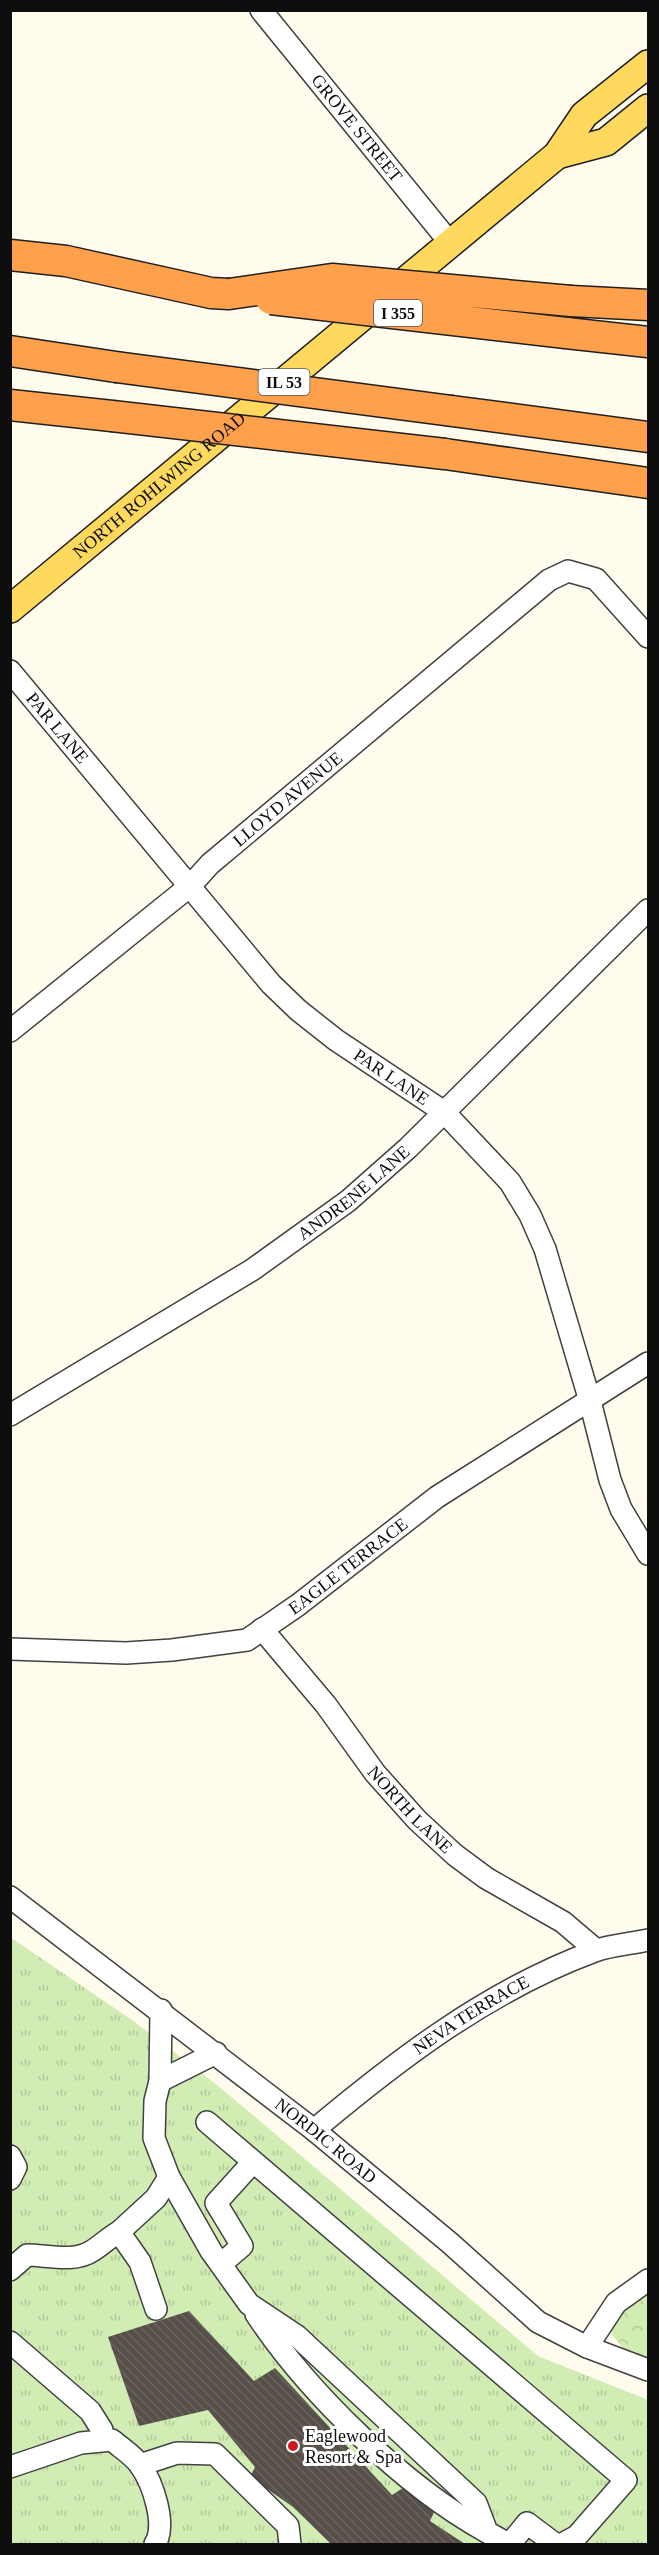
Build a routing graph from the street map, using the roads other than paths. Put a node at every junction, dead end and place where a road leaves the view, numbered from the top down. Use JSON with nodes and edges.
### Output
{"nodes":[{"id":1,"x":261,"y":10,"type":"edge"},
{"id":2,"x":648,"y":64,"type":"edge"},
{"id":3,"x":648,"y":108,"type":"edge"},
{"id":4,"x":557,"y":155,"type":"junction"},
{"id":5,"x":451,"y":244,"type":"junction"},
{"id":6,"x":10,"y":255,"type":"edge"},
{"id":7,"x":220,"y":293,"type":"junction"},
{"id":8,"x":648,"y":305,"type":"edge"},
{"id":9,"x":648,"y":342,"type":"edge"},
{"id":10,"x":10,"y":351,"type":"edge"},
{"id":11,"x":10,"y":405,"type":"edge"},
{"id":12,"x":648,"y":438,"type":"edge"},
{"id":13,"x":648,"y":483,"type":"edge"},
{"id":14,"x":10,"y":609,"type":"edge"},
{"id":15,"x":648,"y":637,"type":"edge"},
{"id":16,"x":10,"y":671,"type":"edge"},
{"id":17,"x":190,"y":886,"type":"junction"},
{"id":18,"x":648,"y":910,"type":"edge"},
{"id":19,"x":10,"y":1031,"type":"edge"},
{"id":20,"x":444,"y":1112,"type":"junction"},
{"id":21,"x":648,"y":1363,"type":"edge"},
{"id":22,"x":590,"y":1401,"type":"junction"},
{"id":23,"x":10,"y":1415,"type":"edge"},
{"id":24,"x":648,"y":1554,"type":"edge"},
{"id":25,"x":262,"y":1629,"type":"junction"},
{"id":26,"x":10,"y":1649,"type":"edge"},
{"id":27,"x":10,"y":1897,"type":"edge"},
{"id":28,"x":648,"y":1940,"type":"edge"},
{"id":29,"x":596,"y":1950,"type":"junction"},
{"id":30,"x":162,"y":2010,"type":"junction"},
{"id":31,"x":216,"y":2053,"type":"junction"},
{"id":32,"x":160,"y":2081,"type":"junction"},
{"id":33,"x":207,"y":2122,"type":"dead end"},
{"id":34,"x":314,"y":2130,"type":"junction"},
{"id":35,"x":10,"y":2156,"type":"edge"},
{"id":36,"x":253,"y":2162,"type":"junction"},
{"id":37,"x":169,"y":2177,"type":"junction"},
{"id":38,"x":10,"y":2178,"type":"edge"},
{"id":39,"x":119,"y":2232,"type":"junction"},
{"id":40,"x":221,"y":2264,"type":"junction"},
{"id":41,"x":10,"y":2270,"type":"edge"},
{"id":42,"x":648,"y":2280,"type":"edge"},
{"id":43,"x":249,"y":2304,"type":"junction"},
{"id":44,"x":156,"y":2309,"type":"dead end"},
{"id":45,"x":11,"y":2344,"type":"edge"},
{"id":46,"x":587,"y":2347,"type":"junction"},
{"id":47,"x":648,"y":2370,"type":"edge"},
{"id":48,"x":102,"y":2437,"type":"junction"},
{"id":49,"x":140,"y":2465,"type":"junction"},
{"id":50,"x":10,"y":2467,"type":"edge"},
{"id":51,"x":488,"y":2532,"type":"junction"},
{"id":52,"x":155,"y":2544,"type":"edge"},
{"id":53,"x":290,"y":2544,"type":"edge"},
{"id":54,"x":508,"y":2544,"type":"edge"},
{"id":55,"x":555,"y":2544,"type":"edge"},
{"id":56,"x":562,"y":2544,"type":"edge"}],
"edges":[{"from":1,"to":5,"type":"street","name":"GROVE STREET"},
{"from":2,"to":4,"type":"main road","name":"NORTH ROHLWING ROAD","number":"IL 53"},
{"from":3,"to":4,"type":"main road","name":"NORTH ROHLWING ROAD","number":"IL 53"},
{"from":4,"to":5,"type":"main road","name":"NORTH ROHLWING ROAD","number":"IL 53"},
{"from":5,"to":14,"type":"main road","name":"NORTH ROHLWING ROAD","number":"IL 53"},
{"from":6,"to":7,"type":"highway","number":"I 355"},
{"from":7,"to":8,"type":"highway","bridge":true},
{"from":7,"to":9,"type":"highway","number":"I 355","bridge":true},
{"from":10,"to":12,"type":"highway","bridge":true},
{"from":11,"to":13,"type":"highway","bridge":true},
{"from":15,"to":17,"type":"street","name":"LLOYD AVENUE"},
{"from":16,"to":17,"type":"street","name":"PAR LANE"},
{"from":17,"to":19,"type":"street","name":"LLOYD AVENUE"},
{"from":17,"to":20,"type":"street","name":"PAR LANE"},
{"from":18,"to":20,"type":"street","name":"ANDRENE LANE"},
{"from":20,"to":22,"type":"street","name":"PAR LANE"},
{"from":20,"to":23,"type":"street","name":"ANDRENE LANE"},
{"from":21,"to":22,"type":"street","name":"EAGLE TERRACE"},
{"from":22,"to":24,"type":"street","name":"PAR LANE"},
{"from":22,"to":25,"type":"street","name":"EAGLE TERRACE"},
{"from":25,"to":26,"type":"street","name":"EAGLE TERRACE"},
{"from":25,"to":29,"type":"street","name":"NORTH LANE"},
{"from":27,"to":30,"type":"street","name":"NORDIC ROAD"},
{"from":28,"to":29,"type":"street","name":"NEVA TERRACE"},
{"from":29,"to":34,"type":"street","name":"NEVA TERRACE"},
{"from":30,"to":31,"type":"street","name":"NORDIC ROAD"},
{"from":30,"to":32,"type":"street"},
{"from":31,"to":32,"type":"street"},
{"from":31,"to":34,"type":"street","name":"NORDIC ROAD"},
{"from":32,"to":37,"type":"street"},
{"from":33,"to":36,"type":"street"},
{"from":34,"to":46,"type":"street","name":"NORDIC ROAD"},
{"from":35,"to":38,"type":"street"},
{"from":36,"to":40,"type":"street"},
{"from":36,"to":56,"type":"street"},
{"from":37,"to":39,"type":"street"},
{"from":37,"to":40,"type":"street"},
{"from":39,"to":41,"type":"street"},
{"from":39,"to":44,"type":"street"},
{"from":40,"to":43,"type":"street"},
{"from":42,"to":46,"type":"street"},
{"from":43,"to":51,"type":"street"},
{"from":43,"to":51,"type":"street"},
{"from":45,"to":48,"type":"street"},
{"from":46,"to":47,"type":"street","name":"NORDIC ROAD"},
{"from":48,"to":49,"type":"street"},
{"from":48,"to":50,"type":"street"},
{"from":49,"to":52,"type":"street"},
{"from":49,"to":53,"type":"street"},
{"from":51,"to":54,"type":"street"},
{"from":54,"to":55,"type":"street"}]}
